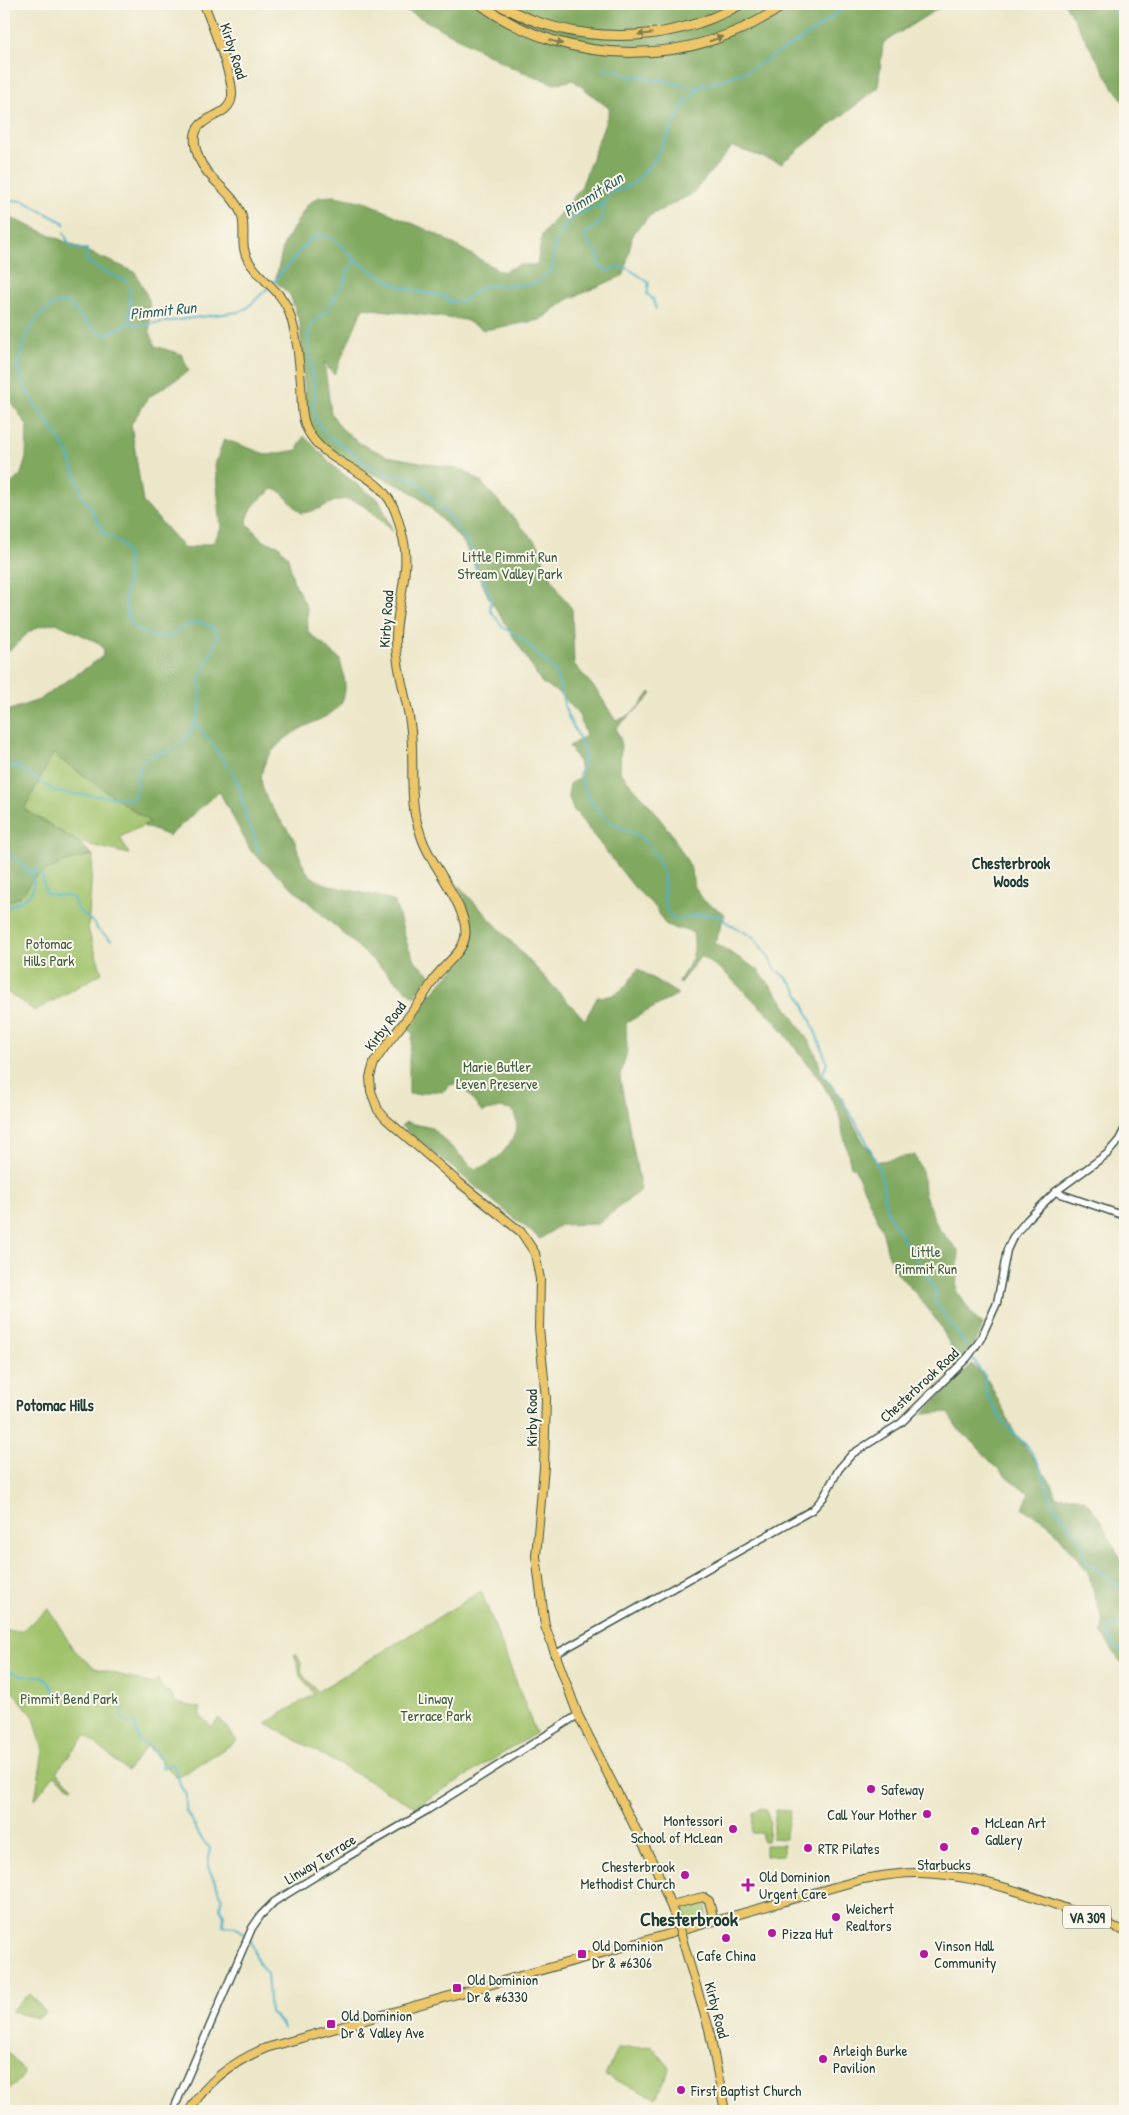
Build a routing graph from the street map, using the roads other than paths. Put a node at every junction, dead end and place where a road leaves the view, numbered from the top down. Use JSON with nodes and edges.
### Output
{"nodes":[{"id":1,"x":204,"y":4,"type":"edge"},
{"id":2,"x":473,"y":4,"type":"edge"},
{"id":3,"x":480,"y":4,"type":"edge"},
{"id":4,"x":498,"y":4,"type":"edge"},
{"id":5,"x":741,"y":4,"type":"edge"},
{"id":6,"x":785,"y":4,"type":"edge"},
{"id":7,"x":511,"y":24,"type":"junction"},
{"id":8,"x":1125,"y":1128,"type":"edge"},
{"id":9,"x":1055,"y":1192,"type":"junction"},
{"id":10,"x":1125,"y":1216,"type":"edge"},
{"id":11,"x":554,"y":1654,"type":"junction"},
{"id":12,"x":578,"y":1715,"type":"junction"},
{"id":13,"x":671,"y":1905,"type":"junction"},
{"id":14,"x":714,"y":1921,"type":"junction"},
{"id":15,"x":1125,"y":1931,"type":"edge"},
{"id":16,"x":173,"y":2111,"type":"edge"},
{"id":17,"x":189,"y":2111,"type":"edge"},
{"id":18,"x":725,"y":2111,"type":"edge"}],
"edges":[{"from":1,"to":11,"type":"main road","name":"Kirby Road"},
{"from":2,"to":7,"type":"highway"},
{"from":3,"to":7,"type":"highway"},
{"from":5,"to":4,"type":"highway","one_way":true},
{"from":7,"to":6,"type":"highway","one_way":true},
{"from":8,"to":9,"type":"street","name":"Chesterbrook Road"},
{"from":9,"to":10,"type":"street"},
{"from":9,"to":11,"type":"street","name":"Chesterbrook Road"},
{"from":11,"to":12,"type":"main road","name":"Kirby Road"},
{"from":12,"to":13,"type":"main road","name":"Kirby Road"},
{"from":12,"to":16,"type":"street","name":"Linway Terrace"},
{"from":13,"to":14,"type":"main road"},
{"from":13,"to":18,"type":"main road","name":"Kirby Road","bridge":true},
{"from":14,"to":15,"type":"main road","number":"VA 309"},
{"from":14,"to":17,"type":"main road","number":"VA 309"}]}
